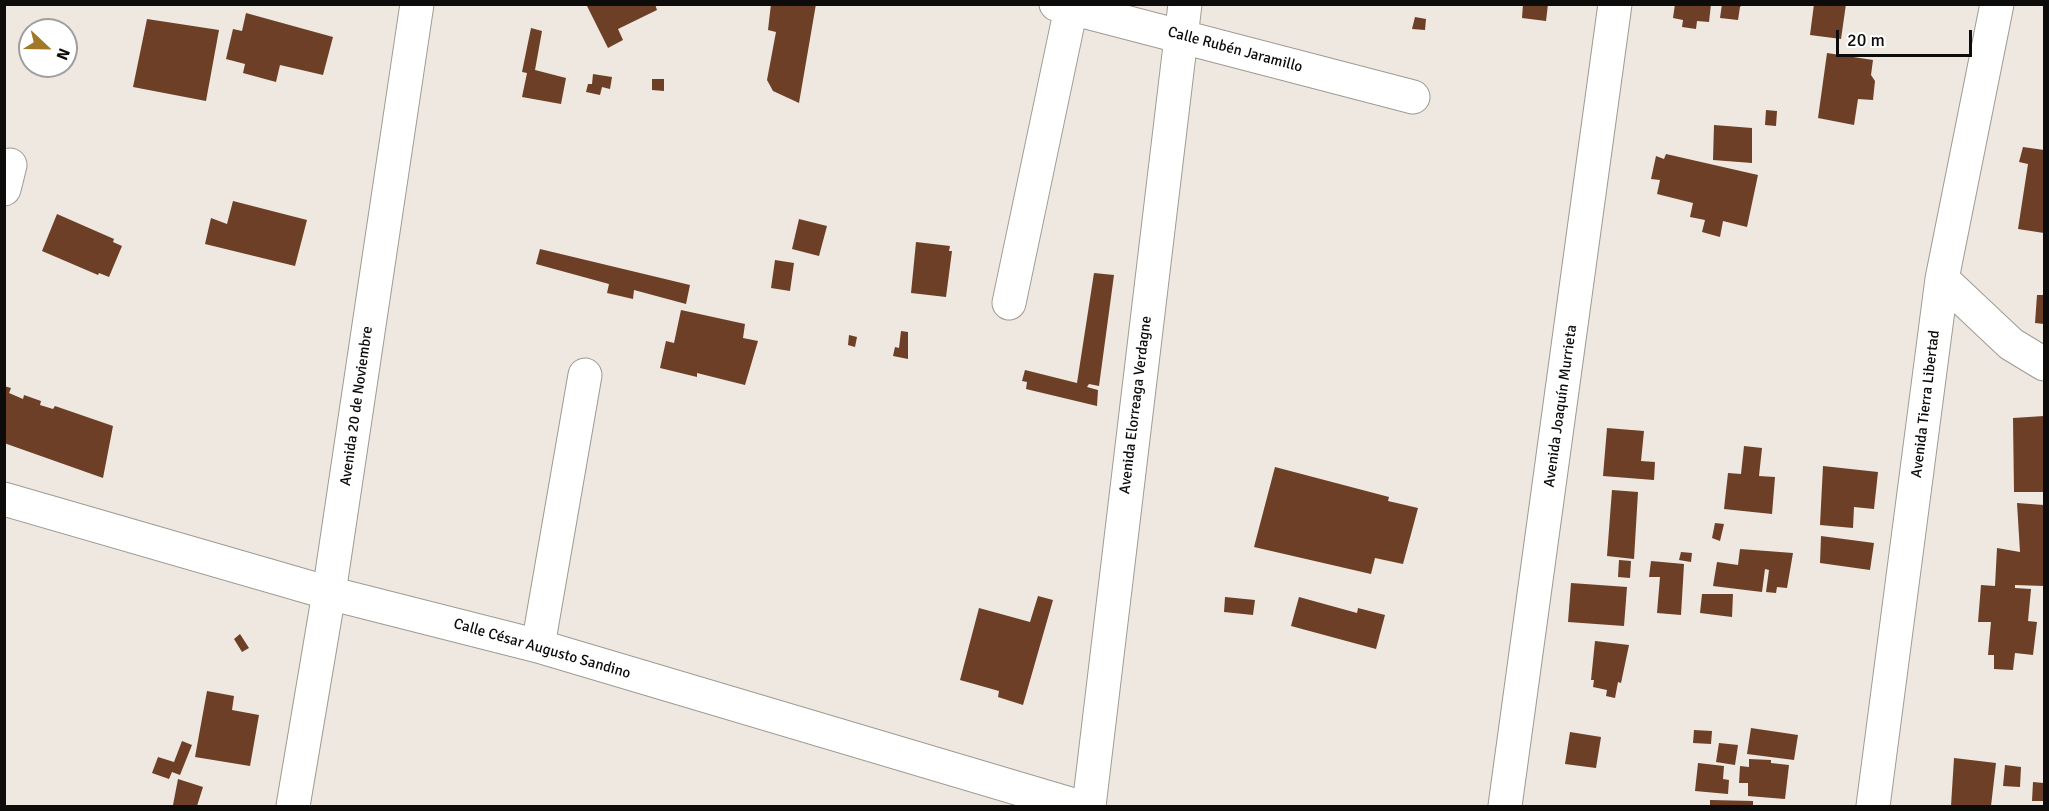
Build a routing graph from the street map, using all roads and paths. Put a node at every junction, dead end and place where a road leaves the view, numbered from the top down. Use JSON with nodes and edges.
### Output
{"nodes":[{"id":1,"x":417,"y":4,"type":"edge"},
{"id":2,"x":1615,"y":4,"type":"edge"},
{"id":3,"x":1997,"y":4,"type":"edge"},
{"id":4,"x":1063,"y":6,"type":"edge"},
{"id":5,"x":1183,"y":20,"type":"edge"},
{"id":6,"x":1413,"y":97,"type":"dead end"},
{"id":7,"x":1942,"y":279,"type":"junction"},
{"id":8,"x":1009,"y":303,"type":"dead end"},
{"id":9,"x":2044,"y":364,"type":"edge"},
{"id":10,"x":585,"y":375,"type":"dead end"},
{"id":11,"x":4,"y":499,"type":"edge"},
{"id":12,"x":329,"y":593,"type":"junction"},
{"id":13,"x":538,"y":646,"type":"junction"},
{"id":14,"x":293,"y":807,"type":"edge"},
{"id":15,"x":1077,"y":807,"type":"edge"},
{"id":16,"x":1089,"y":807,"type":"edge"},
{"id":17,"x":1505,"y":807,"type":"edge"},
{"id":18,"x":1873,"y":807,"type":"edge"}],
"edges":[{"from":1,"to":12,"type":"street","name":"Avenida 20 de Noviembre"},
{"from":2,"to":17,"type":"street","name":"Avenida Joaquín Murrieta"},
{"from":3,"to":7,"type":"street","name":"Avenida Tierra Libertad"},
{"from":4,"to":5,"type":"street","name":"Calle Rubén Jaramillo"},
{"from":4,"to":8,"type":"street"},
{"from":5,"to":6,"type":"street","name":"Calle Rubén Jaramillo"},
{"from":5,"to":16,"type":"street","name":"Avenida Elorreaga Verdagne"},
{"from":7,"to":9,"type":"street"},
{"from":7,"to":18,"type":"street","name":"Avenida Tierra Libertad"},
{"from":10,"to":13,"type":"street"},
{"from":11,"to":12,"type":"street","name":"Calle César Augusto Sandino"},
{"from":12,"to":13,"type":"street","name":"Calle César Augusto Sandino"},
{"from":12,"to":14,"type":"street","name":"Avenida 20 de Noviembre"},
{"from":13,"to":15,"type":"street","name":"Calle César Augusto Sandino"}]}
